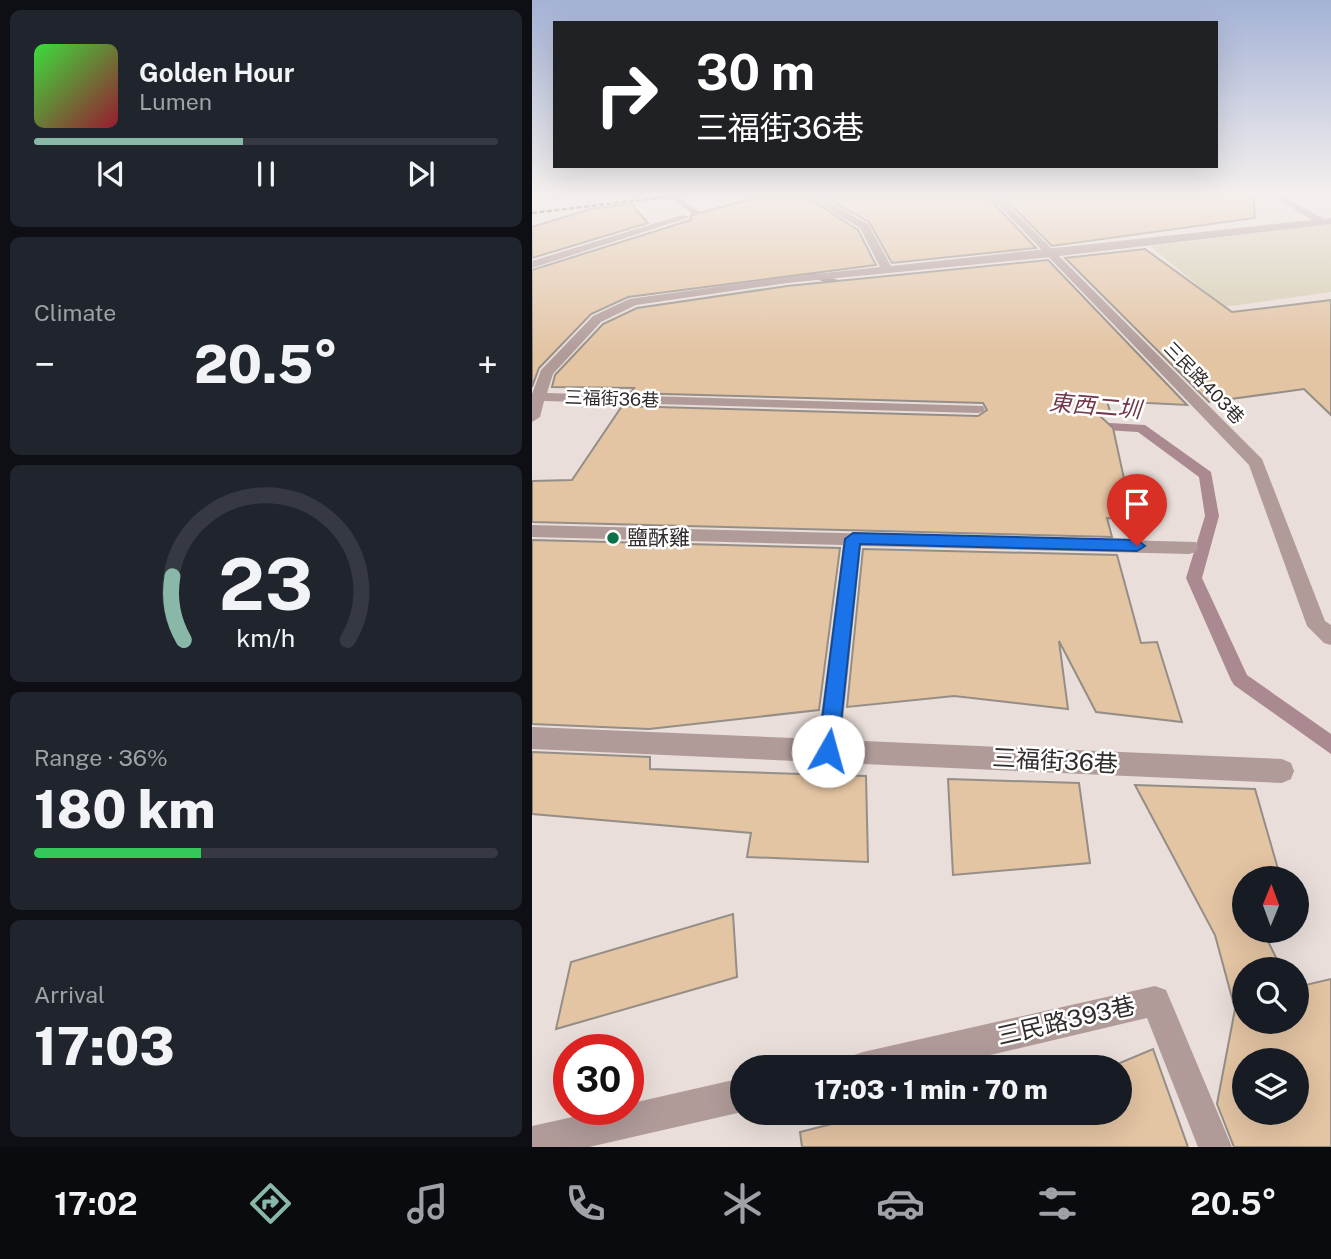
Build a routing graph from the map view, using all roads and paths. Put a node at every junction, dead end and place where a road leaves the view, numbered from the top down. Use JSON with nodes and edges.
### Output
{"nodes":[{"id":1,"x":591,"y":247,"type":"edge"},
{"id":2,"x":874,"y":247,"type":"edge"},
{"id":3,"x":1044,"y":247,"type":"edge"},
{"id":4,"x":1114,"y":247,"type":"edge"},
{"id":5,"x":1051,"y":254,"type":"junction"},
{"id":6,"x":532,"y":265,"type":"edge"},
{"id":7,"x":887,"y":270,"type":"junction"},
{"id":8,"x":539,"y":397,"type":"junction"},
{"id":9,"x":978,"y":409,"type":"dead end"},
{"id":10,"x":532,"y":417,"type":"edge"},
{"id":11,"x":532,"y":531,"type":"edge"},
{"id":12,"x":853,"y":539,"type":"junction"},
{"id":13,"x":1189,"y":547,"type":"dead end"},
{"id":14,"x":1331,"y":637,"type":"edge"},
{"id":15,"x":532,"y":738,"type":"edge"},
{"id":16,"x":828,"y":751,"type":"junction"},
{"id":17,"x":1282,"y":771,"type":"dead end"},
{"id":18,"x":920,"y":1055,"type":"edge"},
{"id":19,"x":730,"y":1098,"type":"edge"},
{"id":20,"x":532,"y":1143,"type":"edge"},
{"id":21,"x":1215,"y":1147,"type":"edge"}],
"edges":[{"from":1,"to":6,"type":"street"},
{"from":2,"to":7,"type":"street"},
{"from":3,"to":5,"type":"street","name":"三民路403巷"},
{"from":4,"to":5,"type":"street"},
{"from":5,"to":7,"type":"street"},
{"from":5,"to":14,"type":"street","name":"三民路403巷"},
{"from":7,"to":8,"type":"street"},
{"from":8,"to":9,"type":"street","name":"三福街36巷"},
{"from":8,"to":10,"type":"street"},
{"from":11,"to":12,"type":"street"},
{"from":12,"to":13,"type":"street"},
{"from":12,"to":16,"type":"street"},
{"from":15,"to":16,"type":"street","name":"三福街36巷"},
{"from":16,"to":17,"type":"street","name":"三福街36巷"},
{"from":18,"to":21,"type":"street","name":"三民路393巷"},
{"from":19,"to":20,"type":"street"}]}
